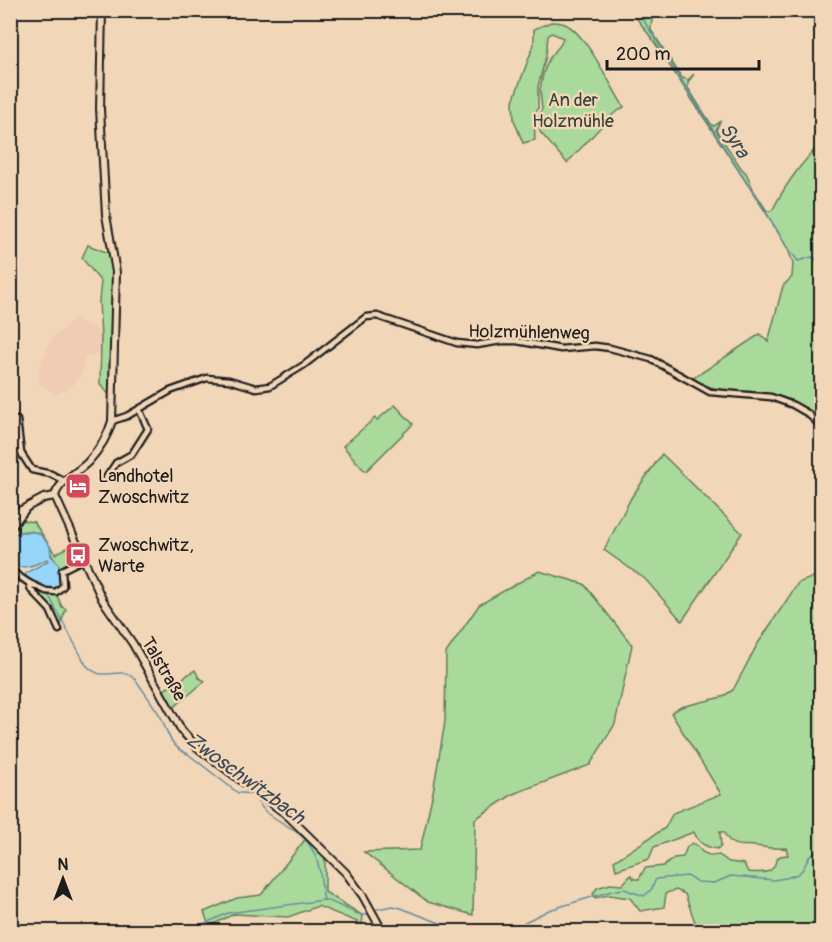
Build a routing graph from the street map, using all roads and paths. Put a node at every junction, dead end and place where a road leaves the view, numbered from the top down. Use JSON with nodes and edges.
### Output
{"nodes":[{"id":1,"x":102,"y":10,"type":"edge"},
{"id":2,"x":139,"y":408,"type":"junction"},
{"id":3,"x":17,"y":420,"type":"dead end"},
{"id":4,"x":112,"y":421,"type":"junction"},
{"id":5,"x":822,"y":428,"type":"edge"},
{"id":6,"x":106,"y":478,"type":"dead end"},
{"id":7,"x":66,"y":482,"type":"junction"},
{"id":8,"x":55,"y":496,"type":"junction"},
{"id":9,"x":27,"y":508,"type":"junction"},
{"id":10,"x":10,"y":516,"type":"edge"},
{"id":11,"x":10,"y":530,"type":"edge"},
{"id":12,"x":84,"y":559,"type":"junction"},
{"id":13,"x":10,"y":570,"type":"edge"},
{"id":14,"x":29,"y":583,"type":"junction"},
{"id":15,"x":59,"y":630,"type":"dead end"},
{"id":16,"x":384,"y":932,"type":"edge"}],
"edges":[{"from":1,"to":4,"type":"street"},
{"from":2,"to":4,"type":"street","name":"Holzmühlenweg"},
{"from":2,"to":5,"type":"street","name":"Holzmühlenweg"},
{"from":2,"to":6,"type":"street"},
{"from":3,"to":7,"type":"street"},
{"from":4,"to":7,"type":"street"},
{"from":7,"to":8,"type":"street"},
{"from":8,"to":9,"type":"street"},
{"from":8,"to":12,"type":"street","name":"Talstraße"},
{"from":9,"to":10,"type":"street"},
{"from":9,"to":11,"type":"street"},
{"from":12,"to":14,"type":"street"},
{"from":12,"to":16,"type":"street","name":"Talstraße"},
{"from":13,"to":14,"type":"street"},
{"from":14,"to":15,"type":"street"}]}
